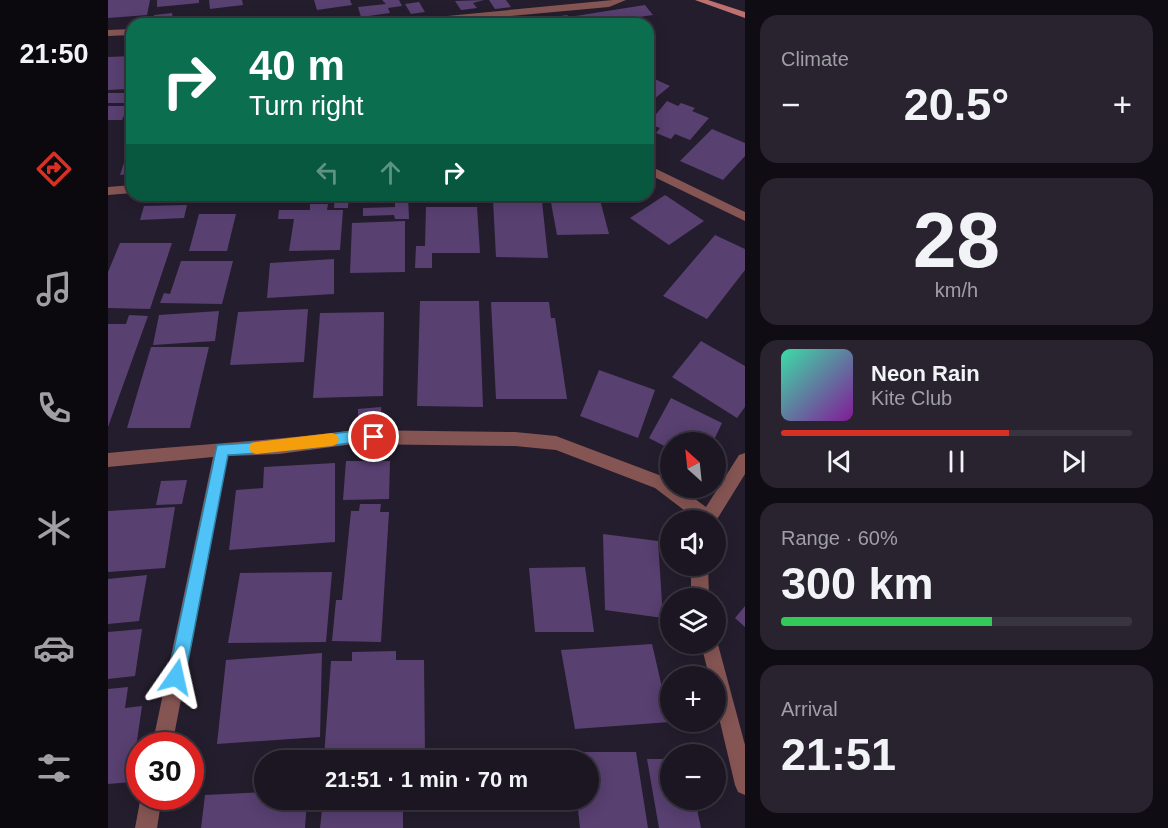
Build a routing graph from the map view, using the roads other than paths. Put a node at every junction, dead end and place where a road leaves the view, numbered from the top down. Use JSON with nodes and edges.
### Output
{"nodes":[{"id":1,"x":622,"y":0,"type":"edge"},
{"id":2,"x":699,"y":0,"type":"edge"},
{"id":3,"x":745,"y":15,"type":"edge"},
{"id":4,"x":477,"y":18,"type":"edge"},
{"id":5,"x":126,"y":32,"type":"edge"},
{"id":6,"x":108,"y":33,"type":"edge"},
{"id":7,"x":654,"y":172,"type":"edge"},
{"id":8,"x":126,"y":190,"type":"edge"},
{"id":9,"x":108,"y":191,"type":"edge"},
{"id":10,"x":745,"y":217,"type":"edge"},
{"id":11,"x":222,"y":449,"type":"junction"},
{"id":12,"x":108,"y":460,"type":"edge"},
{"id":13,"x":745,"y":460,"type":"edge"},
{"id":14,"x":696,"y":510,"type":"edge"},
{"id":15,"x":713,"y":510,"type":"edge"},
{"id":16,"x":712,"y":654,"type":"edge"},
{"id":17,"x":165,"y":732,"type":"edge"},
{"id":18,"x":745,"y":785,"type":"edge"},
{"id":19,"x":149,"y":810,"type":"edge"},
{"id":20,"x":146,"y":828,"type":"edge"}],
"edges":[{"from":1,"to":4,"type":"street"},
{"from":2,"to":3,"type":"main road"},
{"from":5,"to":6,"type":"street"},
{"from":7,"to":10,"type":"street"},
{"from":8,"to":9,"type":"street"},
{"from":11,"to":12,"type":"street"},
{"from":11,"to":14,"type":"street"},
{"from":11,"to":17,"type":"street"},
{"from":13,"to":15,"type":"street"},
{"from":16,"to":18,"type":"street"},
{"from":19,"to":20,"type":"street"}]}
